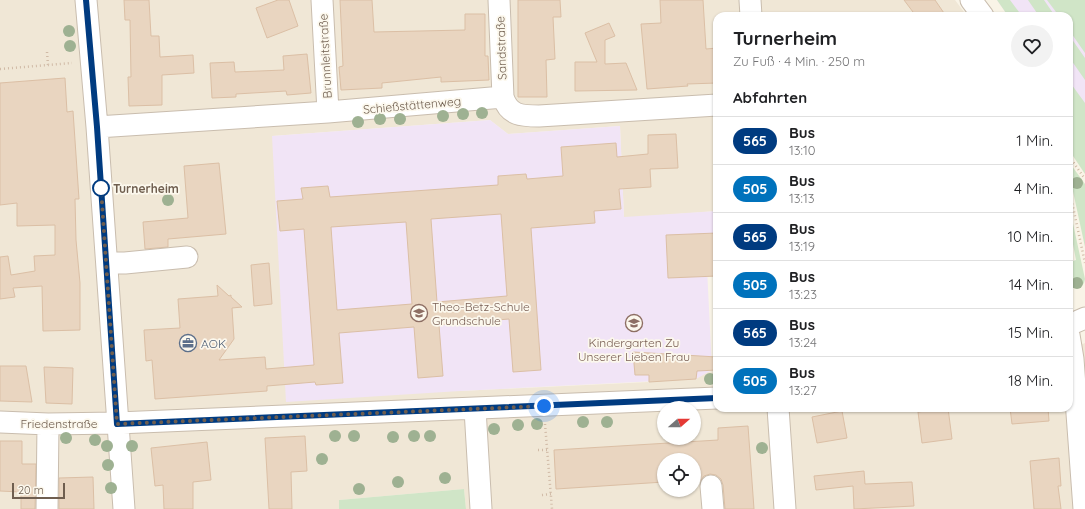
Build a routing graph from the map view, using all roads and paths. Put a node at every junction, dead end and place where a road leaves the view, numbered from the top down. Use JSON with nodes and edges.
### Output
{"nodes":[{"id":1,"x":86,"y":0,"type":"edge"},
{"id":2,"x":322,"y":0,"type":"edge"},
{"id":3,"x":499,"y":0,"type":"edge"},
{"id":4,"x":750,"y":0,"type":"edge"},
{"id":5,"x":972,"y":0,"type":"edge"},
{"id":6,"x":751,"y":12,"type":"edge"},
{"id":7,"x":980,"y":12,"type":"edge"},
{"id":8,"x":47,"y":52,"type":"dead end"},
{"id":9,"x":77,"y":63,"type":"dead end"},
{"id":10,"x":48,"y":65,"type":"junction"},
{"id":11,"x":0,"y":69,"type":"edge"},
{"id":12,"x":503,"y":97,"type":"junction"},
{"id":13,"x":713,"y":104,"type":"edge"},
{"id":14,"x":328,"y":112,"type":"junction"},
{"id":15,"x":97,"y":127,"type":"junction"},
{"id":16,"x":1073,"y":162,"type":"edge"},
{"id":17,"x":1085,"y":179,"type":"edge"},
{"id":18,"x":1073,"y":207,"type":"edge"},
{"id":19,"x":187,"y":257,"type":"dead end"},
{"id":20,"x":107,"y":263,"type":"junction"},
{"id":21,"x":1085,"y":263,"type":"edge"},
{"id":22,"x":1085,"y":318,"type":"edge"},
{"id":23,"x":1073,"y":323,"type":"edge"},
{"id":24,"x":1073,"y":359,"type":"edge"},
{"id":25,"x":713,"y":398,"type":"edge"},
{"id":26,"x":544,"y":406,"type":"junction"},
{"id":27,"x":475,"y":409,"type":"junction"},
{"id":28,"x":778,"y":412,"type":"edge"},
{"id":29,"x":0,"y":422,"type":"edge"},
{"id":30,"x":48,"y":424,"type":"junction"},
{"id":31,"x":117,"y":424,"type":"junction"},
{"id":32,"x":538,"y":450,"type":"dead end"},
{"id":33,"x":547,"y":450,"type":"junction"},
{"id":34,"x":711,"y":486,"type":"dead end"},
{"id":35,"x":550,"y":494,"type":"junction"},
{"id":36,"x":542,"y":495,"type":"dead end"},
{"id":37,"x":47,"y":509,"type":"edge"},
{"id":38,"x":124,"y":509,"type":"edge"},
{"id":39,"x":481,"y":509,"type":"edge"},
{"id":40,"x":552,"y":509,"type":"edge"},
{"id":41,"x":712,"y":509,"type":"edge"},
{"id":42,"x":786,"y":509,"type":"edge"},
{"id":43,"x":1084,"y":509,"type":"edge"}],
"edges":[{"from":1,"to":15,"type":"street"},
{"from":2,"to":14,"type":"street","name":"Brunnleitstraße"},
{"from":3,"to":12,"type":"street","name":"Sandstraße"},
{"from":4,"to":6,"type":"street"},
{"from":5,"to":7,"type":"street"},
{"from":8,"to":10,"type":"path"},
{"from":9,"to":10,"type":"path"},
{"from":10,"to":11,"type":"path"},
{"from":12,"to":13,"type":"street"},
{"from":12,"to":14,"type":"street","name":"Schießstättenweg"},
{"from":14,"to":15,"type":"street","name":"Schießstättenweg"},
{"from":15,"to":20,"type":"street"},
{"from":16,"to":17,"type":"path"},
{"from":18,"to":21,"type":"path"},
{"from":19,"to":20,"type":"street"},
{"from":20,"to":31,"type":"street"},
{"from":22,"to":23,"type":"street"},
{"from":24,"to":43,"type":"street"},
{"from":25,"to":26,"type":"street","name":"Friedenstraße"},
{"from":26,"to":27,"type":"street","name":"Friedenstraße"},
{"from":26,"to":33,"type":"path"},
{"from":27,"to":31,"type":"street","name":"Friedenstraße"},
{"from":27,"to":39,"type":"street"},
{"from":28,"to":42,"type":"street"},
{"from":29,"to":30,"type":"street","name":"Friedenstraße"},
{"from":30,"to":31,"type":"street","name":"Friedenstraße"},
{"from":30,"to":37,"type":"street"},
{"from":31,"to":38,"type":"street"},
{"from":32,"to":33,"type":"path"},
{"from":33,"to":35,"type":"path"},
{"from":34,"to":41,"type":"street"},
{"from":35,"to":36,"type":"path"},
{"from":35,"to":40,"type":"path"}]}
